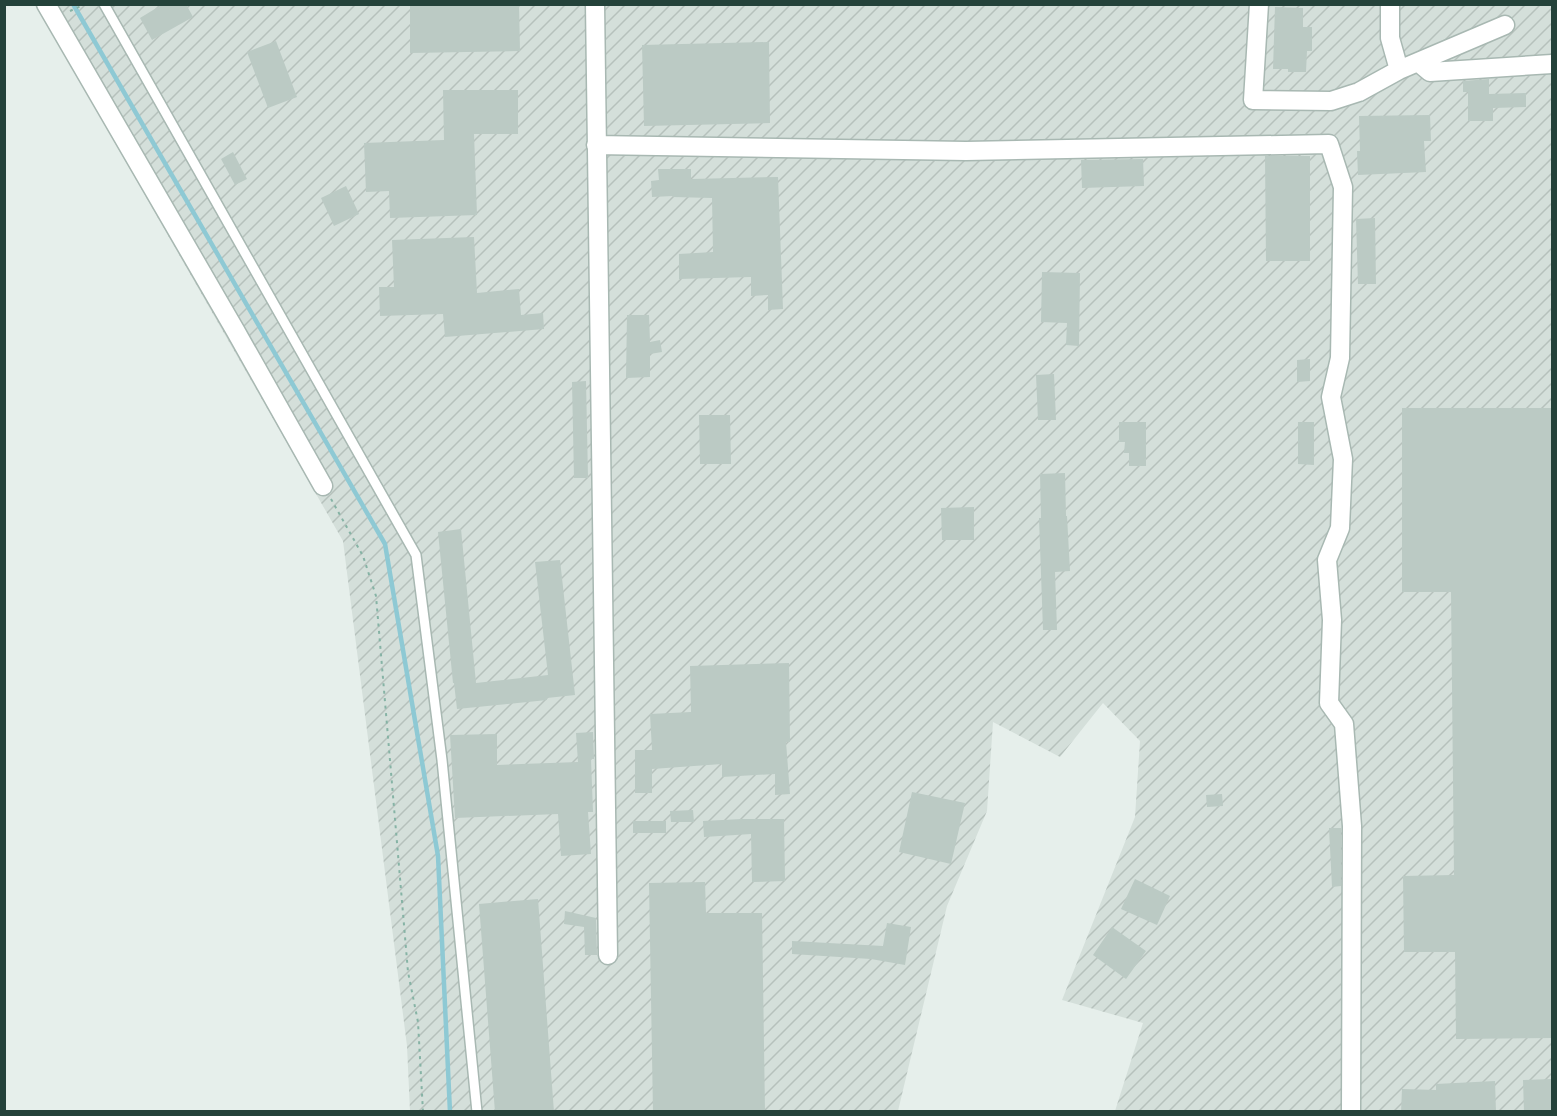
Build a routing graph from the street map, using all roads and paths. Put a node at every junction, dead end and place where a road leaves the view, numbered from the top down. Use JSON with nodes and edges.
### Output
{"nodes":[{"id":1,"x":46,"y":4,"type":"edge"},
{"id":2,"x":104,"y":4,"type":"edge"},
{"id":3,"x":595,"y":4,"type":"edge"},
{"id":4,"x":1259,"y":4,"type":"edge"},
{"id":5,"x":1390,"y":4,"type":"edge"},
{"id":6,"x":1505,"y":25,"type":"dead end"},
{"id":7,"x":1418,"y":62,"type":"junction"},
{"id":8,"x":1552,"y":64,"type":"edge"},
{"id":9,"x":1399,"y":70,"type":"junction"},
{"id":10,"x":596,"y":145,"type":"junction"},
{"id":11,"x":323,"y":486,"type":"joint"},
{"id":12,"x":608,"y":955,"type":"dead end"},
{"id":13,"x":423,"y":1112,"type":"edge"},
{"id":14,"x":477,"y":1112,"type":"edge"},
{"id":15,"x":1351,"y":1112,"type":"edge"}],
"edges":[{"from":1,"to":11,"type":"street"},
{"from":2,"to":14,"type":"lane"},
{"from":3,"to":10,"type":"street"},
{"from":4,"to":9,"type":"street"},
{"from":5,"to":9,"type":"street"},
{"from":6,"to":7,"type":"street"},
{"from":7,"to":8,"type":"street"},
{"from":7,"to":9,"type":"street"},
{"from":10,"to":12,"type":"street"},
{"from":10,"to":15,"type":"street"},
{"from":11,"to":13,"type":"path"}]}
